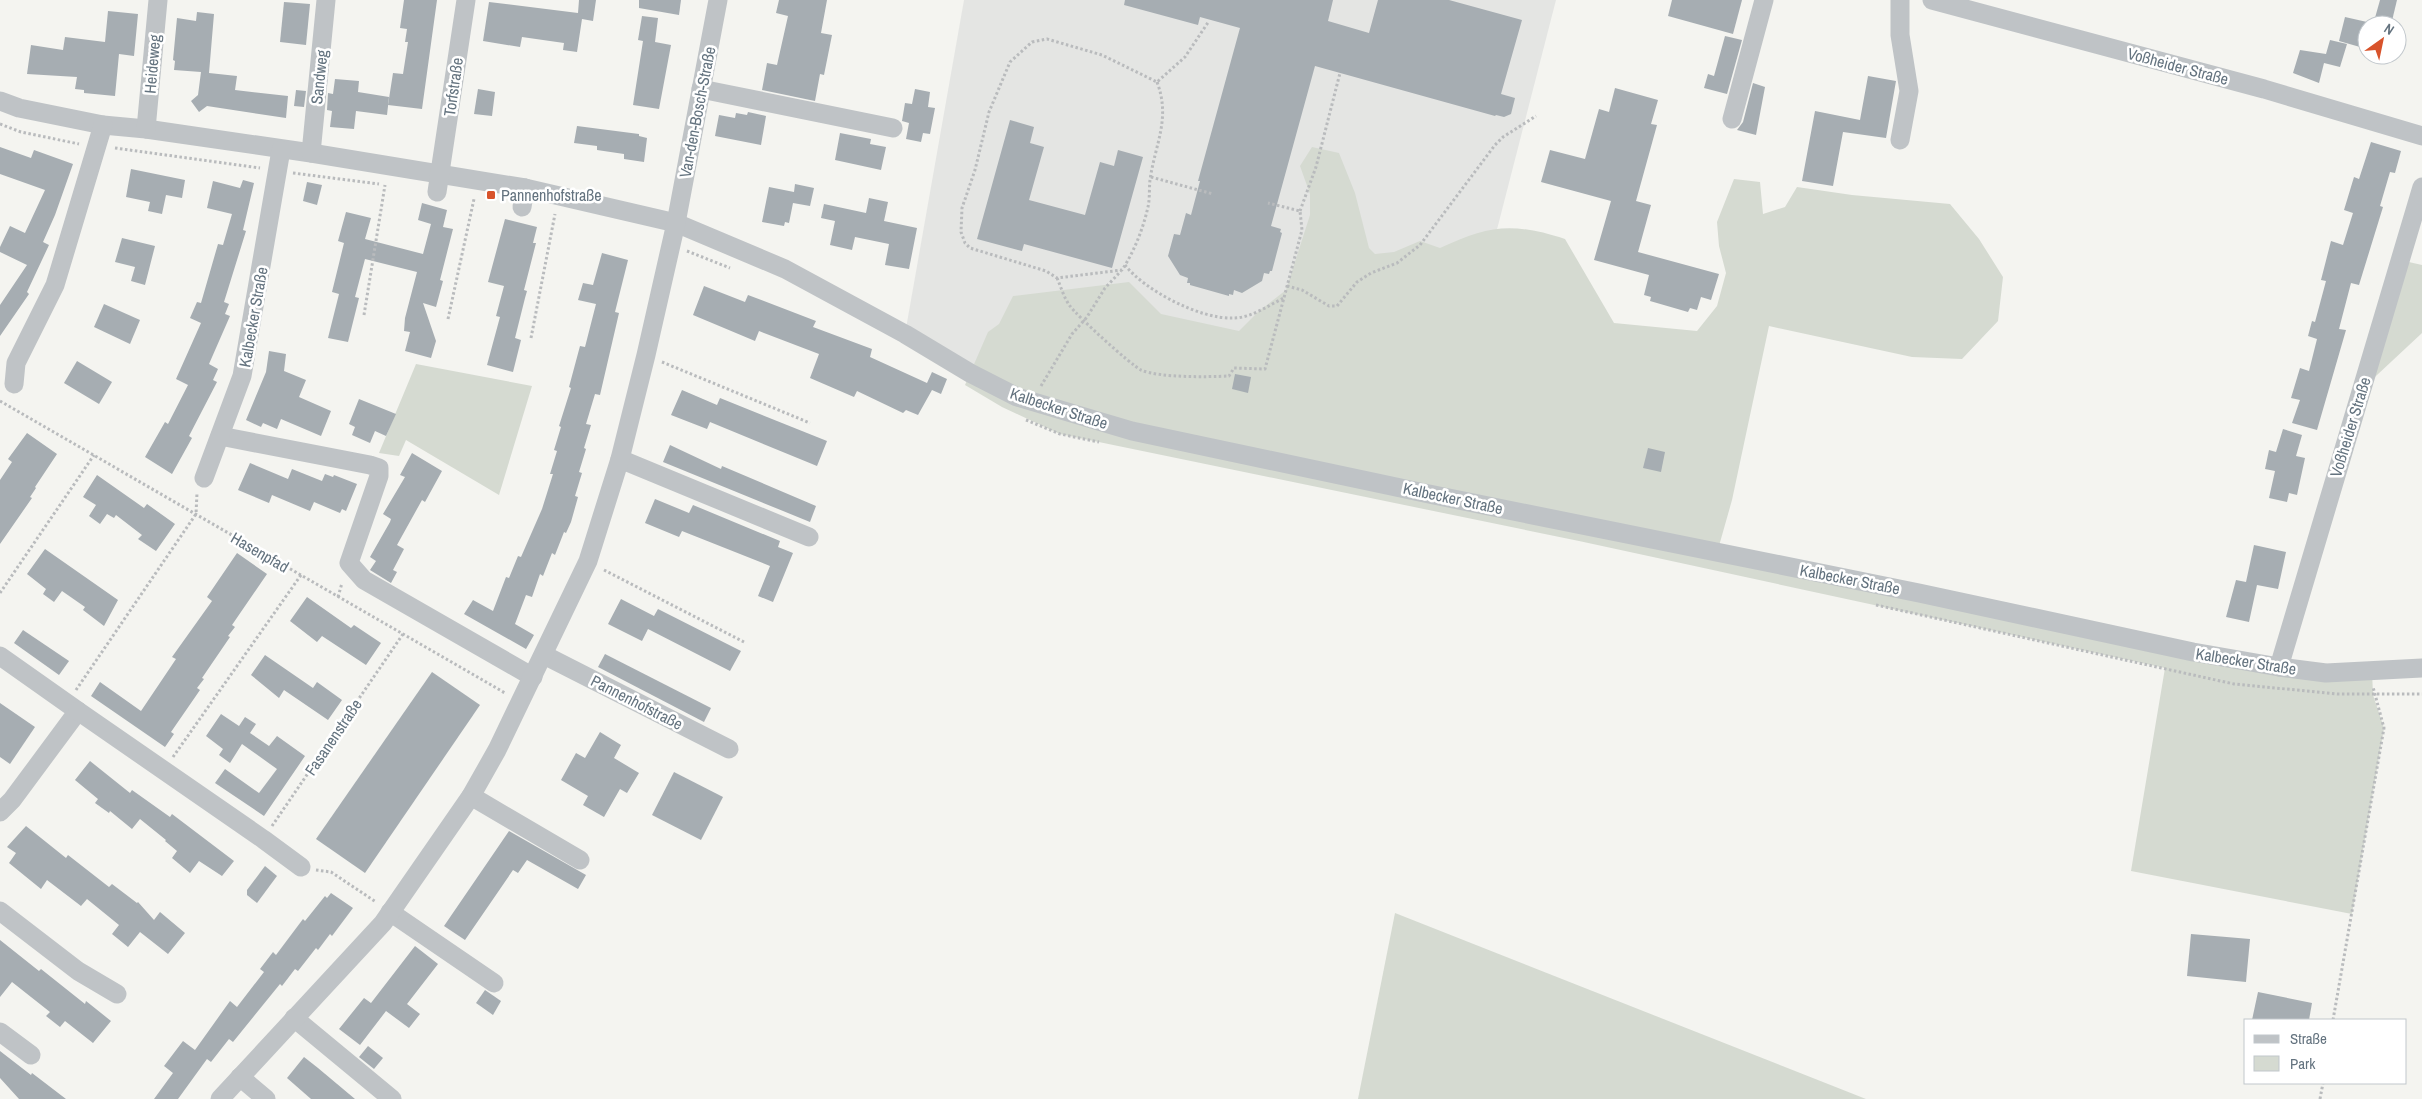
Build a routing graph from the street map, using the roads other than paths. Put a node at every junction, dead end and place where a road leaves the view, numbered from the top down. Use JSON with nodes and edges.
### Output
{"nodes":[{"id":1,"x":158,"y":0,"type":"edge"},
{"id":2,"x":326,"y":0,"type":"edge"},
{"id":3,"x":466,"y":0,"type":"edge"},
{"id":4,"x":718,"y":0,"type":"edge"},
{"id":5,"x":1764,"y":0,"type":"edge"},
{"id":6,"x":1900,"y":0,"type":"edge"},
{"id":7,"x":1932,"y":0,"type":"edge"},
{"id":8,"x":701,"y":89,"type":"junction"},
{"id":9,"x":0,"y":101,"type":"edge"},
{"id":10,"x":1732,"y":119,"type":"dead end"},
{"id":11,"x":103,"y":125,"type":"junction"},
{"id":12,"x":893,"y":128,"type":"dead end"},
{"id":13,"x":146,"y":129,"type":"junction"},
{"id":14,"x":2422,"y":136,"type":"edge"},
{"id":15,"x":1900,"y":140,"type":"dead end"},
{"id":16,"x":281,"y":150,"type":"junction"},
{"id":17,"x":312,"y":153,"type":"junction"},
{"id":18,"x":440,"y":173,"type":"junction"},
{"id":19,"x":2422,"y":187,"type":"edge"},
{"id":20,"x":525,"y":188,"type":"junction"},
{"id":21,"x":437,"y":192,"type":"dead end"},
{"id":22,"x":522,"y":207,"type":"road end"},
{"id":23,"x":676,"y":223,"type":"junction"},
{"id":24,"x":14,"y":384,"type":"dead end"},
{"id":25,"x":220,"y":436,"type":"junction"},
{"id":26,"x":620,"y":459,"type":"junction"},
{"id":27,"x":204,"y":478,"type":"dead end"},
{"id":28,"x":809,"y":537,"type":"dead end"},
{"id":29,"x":544,"y":655,"type":"junction"},
{"id":30,"x":0,"y":656,"type":"edge"},
{"id":31,"x":2279,"y":667,"type":"junction"},
{"id":32,"x":2422,"y":668,"type":"edge"},
{"id":33,"x":533,"y":677,"type":"junction"},
{"id":34,"x":72,"y":706,"type":"junction"},
{"id":35,"x":730,"y":749,"type":"dead end"},
{"id":36,"x":471,"y":796,"type":"junction"},
{"id":37,"x":0,"y":812,"type":"edge"},
{"id":38,"x":580,"y":860,"type":"dead end"},
{"id":39,"x":301,"y":868,"type":"road end"},
{"id":40,"x":0,"y":911,"type":"edge"},
{"id":41,"x":390,"y":912,"type":"junction"},
{"id":42,"x":494,"y":983,"type":"dead end"},
{"id":43,"x":117,"y":994,"type":"dead end"},
{"id":44,"x":294,"y":1018,"type":"junction"},
{"id":45,"x":0,"y":1032,"type":"edge"},
{"id":46,"x":30,"y":1055,"type":"dead end"},
{"id":47,"x":240,"y":1077,"type":"junction"},
{"id":48,"x":220,"y":1099,"type":"edge"},
{"id":49,"x":266,"y":1099,"type":"edge"},
{"id":50,"x":392,"y":1099,"type":"edge"}],
"edges":[{"from":1,"to":13,"type":"street","name":"Heideweg"},
{"from":2,"to":17,"type":"street","name":"Sandweg"},
{"from":3,"to":18,"type":"street","name":"Torfstraße"},
{"from":4,"to":8,"type":"street","name":"Van-den-Bosch-Straße"},
{"from":5,"to":10,"type":"street"},
{"from":6,"to":15,"type":"street"},
{"from":7,"to":14,"type":"street","name":"Voßheider Straße"},
{"from":8,"to":12,"type":"street"},
{"from":8,"to":23,"type":"street","name":"Van-den-Bosch-Straße"},
{"from":9,"to":11,"type":"street","name":"Kalbecker Straße"},
{"from":11,"to":13,"type":"street","name":"Kalbecker Straße"},
{"from":11,"to":24,"type":"street"},
{"from":13,"to":16,"type":"street","name":"Kalbecker Straße"},
{"from":16,"to":17,"type":"street","name":"Kalbecker Straße"},
{"from":16,"to":25,"type":"street","name":"Kalbecker Straße"},
{"from":17,"to":18,"type":"street","name":"Kalbecker Straße"},
{"from":18,"to":20,"type":"street","name":"Kalbecker Straße"},
{"from":18,"to":21,"type":"street"},
{"from":19,"to":31,"type":"street","name":"Voßheider Straße"},
{"from":20,"to":22,"type":"street"},
{"from":20,"to":23,"type":"street","name":"Kalbecker Straße"},
{"from":23,"to":26,"type":"street"},
{"from":23,"to":31,"type":"street","name":"Kalbecker Straße"},
{"from":25,"to":27,"type":"street","name":"Kalbecker Straße"},
{"from":25,"to":33,"type":"street"},
{"from":26,"to":28,"type":"street"},
{"from":26,"to":29,"type":"street"},
{"from":29,"to":33,"type":"street"},
{"from":29,"to":35,"type":"street","name":"Pannenhofstraße"},
{"from":30,"to":34,"type":"street"},
{"from":31,"to":32,"type":"street","name":"Kalbecker Straße"},
{"from":33,"to":36,"type":"street"},
{"from":34,"to":37,"type":"street"},
{"from":34,"to":39,"type":"street"},
{"from":36,"to":38,"type":"street"},
{"from":36,"to":41,"type":"street"},
{"from":40,"to":43,"type":"street"},
{"from":41,"to":42,"type":"street"},
{"from":41,"to":44,"type":"street"},
{"from":44,"to":47,"type":"street"},
{"from":44,"to":50,"type":"street"},
{"from":45,"to":46,"type":"street"},
{"from":47,"to":48,"type":"street"},
{"from":47,"to":49,"type":"street"}]}
